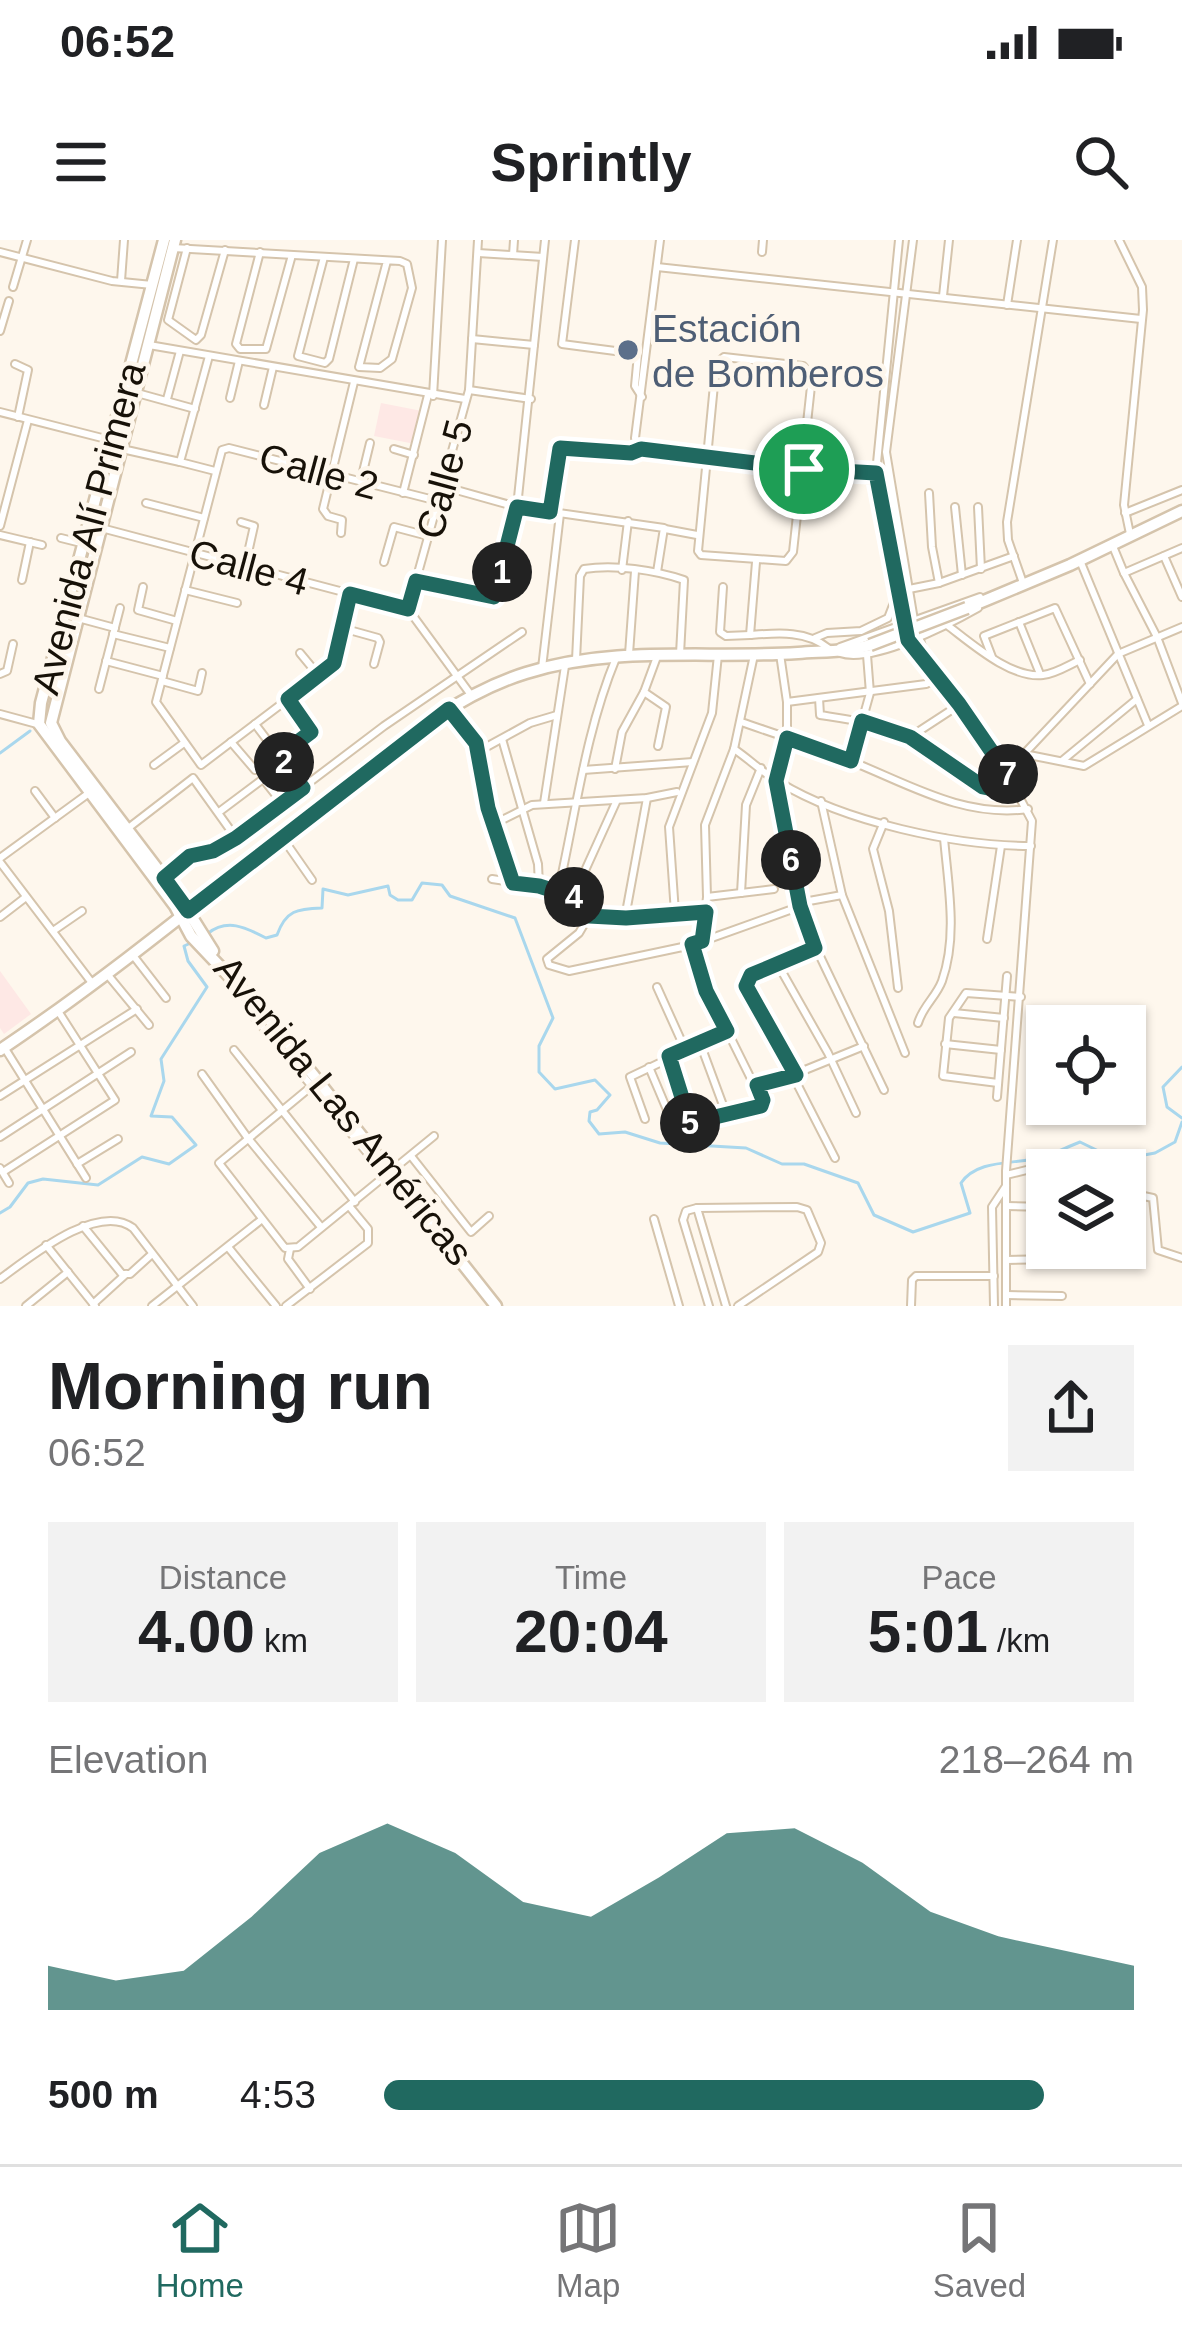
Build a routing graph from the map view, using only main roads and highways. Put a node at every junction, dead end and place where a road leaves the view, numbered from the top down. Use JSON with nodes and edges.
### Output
{"nodes":[{"id":1,"x":175,"y":244,"type":"edge"},
{"id":2,"x":147,"y":335,"type":"junction"},
{"id":3,"x":118,"y":445,"type":"junction"},
{"id":4,"x":1182,"y":511,"type":"edge"},
{"id":5,"x":95,"y":527,"type":"junction"},
{"id":6,"x":45,"y":723,"type":"junction"},
{"id":7,"x":167,"y":886,"type":"junction"},
{"id":8,"x":206,"y":897,"type":"junction"},
{"id":9,"x":184,"y":914,"type":"junction"},
{"id":10,"x":193,"y":931,"type":"junction"},
{"id":11,"x":159,"y":934,"type":"junction"},
{"id":12,"x":2,"y":1048,"type":"edge"},
{"id":13,"x":390,"y":1173,"type":"junction"},
{"id":14,"x":500,"y":1306,"type":"edge"}],
"edges":[{"from":1,"to":2,"type":"main road","name":"Avenida Alí Primera"},
{"from":1,"to":2,"type":"main road","name":"Avenida Alí Primera"},
{"from":2,"to":3,"type":"main road","name":"Avenida Alí Primera"},
{"from":2,"to":3,"type":"main road","name":"Avenida Alí Primera"},
{"from":3,"to":5,"type":"main road","name":"Avenida Alí Primera"},
{"from":4,"to":8,"type":"main road","bridge":true},
{"from":5,"to":6,"type":"main road","name":"Avenida Alí Primera"},
{"from":5,"to":6,"type":"main road","name":"Avenida Alí Primera"},
{"from":6,"to":7,"type":"main road","name":"Avenida Alí Primera"},
{"from":6,"to":7,"type":"main road","name":"Avenida Alí Primera"},
{"from":7,"to":8,"type":"main road"},
{"from":7,"to":9,"type":"main road","name":"Avenida Alí Primera"},
{"from":7,"to":11,"type":"main road"},
{"from":8,"to":9,"type":"main road"},
{"from":8,"to":10,"type":"main road"},
{"from":9,"to":10,"type":"main road","name":"Avenida Las Américas"},
{"from":9,"to":11,"type":"main road"},
{"from":10,"to":11,"type":"main road"},
{"from":10,"to":13,"type":"main road","name":"Avenida Las Américas"},
{"from":11,"to":12,"type":"main road"},
{"from":13,"to":14,"type":"main road","name":"Avenida Las Américas"},
{"from":13,"to":14,"type":"main road","name":"Avenida Las Américas"}]}
